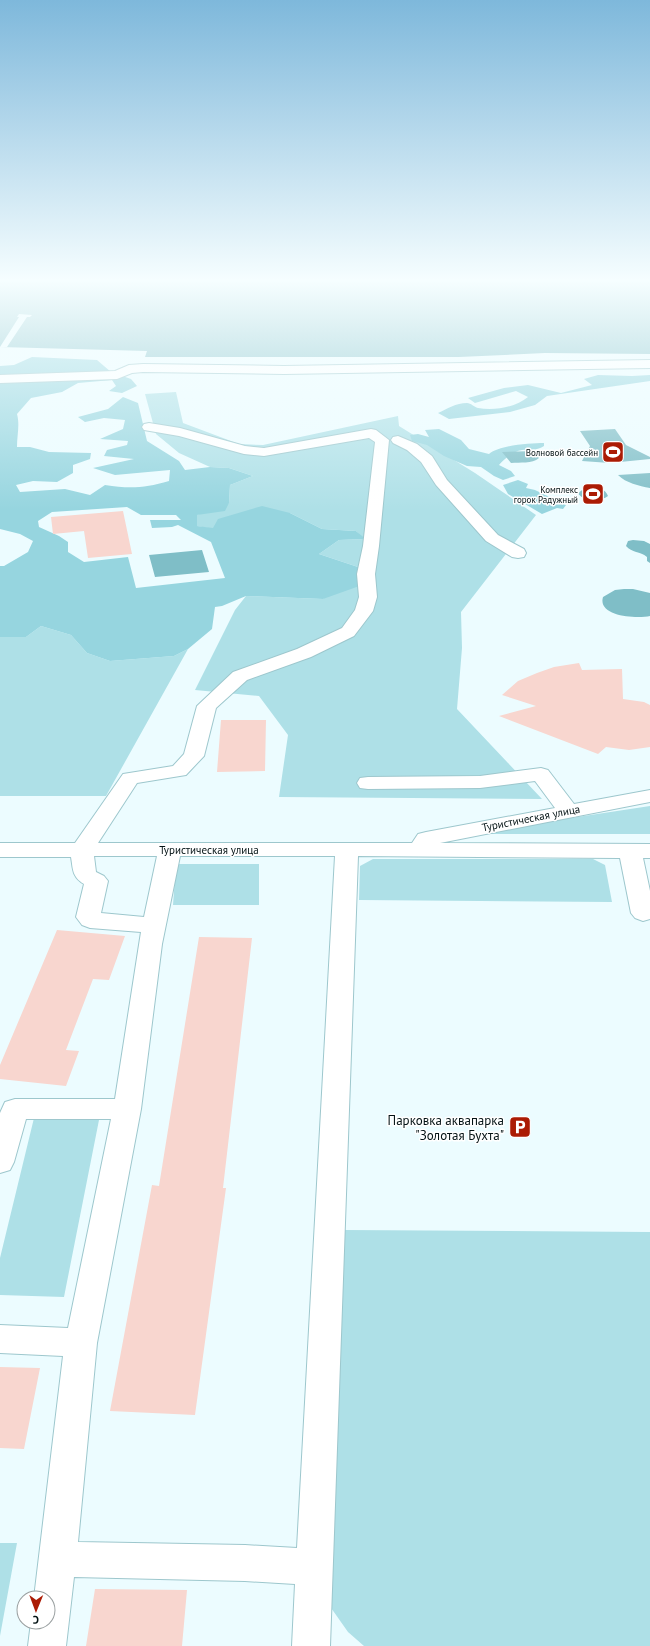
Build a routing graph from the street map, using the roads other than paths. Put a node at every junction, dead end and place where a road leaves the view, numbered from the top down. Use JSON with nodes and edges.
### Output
{"nodes":[{"id":1,"x":650,"y":364,"type":"edge"},
{"id":2,"x":0,"y":379,"type":"edge"},
{"id":3,"x":149,"y":427,"type":"dead end"},
{"id":4,"x":398,"y":440,"type":"dead end"},
{"id":5,"x":518,"y":552,"type":"dead end"},
{"id":6,"x":368,"y":783,"type":"dead end"},
{"id":7,"x":650,"y":796,"type":"edge"},
{"id":8,"x":568,"y":811,"type":"junction"},
{"id":9,"x":0,"y":850,"type":"edge"},
{"id":10,"x":82,"y":850,"type":"junction"},
{"id":11,"x":170,"y":850,"type":"junction"},
{"id":12,"x":347,"y":850,"type":"junction"},
{"id":13,"x":418,"y":851,"type":"junction"},
{"id":14,"x":640,"y":851,"type":"edge"},
{"id":15,"x":643,"y":913,"type":"dead end"},
{"id":16,"x":154,"y":925,"type":"junction"},
{"id":17,"x":127,"y":1109,"type":"junction"},
{"id":18,"x":0,"y":1162,"type":"edge"},
{"id":19,"x":0,"y":1339,"type":"edge"},
{"id":20,"x":81,"y":1343,"type":"junction"},
{"id":21,"x":58,"y":1559,"type":"junction"},
{"id":22,"x":314,"y":1567,"type":"junction"},
{"id":23,"x":47,"y":1646,"type":"edge"},
{"id":24,"x":311,"y":1646,"type":"edge"}],
"edges":[{"from":1,"to":2,"type":"street"},
{"from":3,"to":10,"type":"street"},
{"from":4,"to":5,"type":"street"},
{"from":6,"to":8,"type":"street"},
{"from":7,"to":8,"type":"street","name":"Туристическая улица"},
{"from":8,"to":13,"type":"street","name":"Туристическая улица"},
{"from":9,"to":10,"type":"street","name":"Туристическая улица"},
{"from":10,"to":11,"type":"street","name":"Туристическая улица"},
{"from":10,"to":16,"type":"street"},
{"from":11,"to":12,"type":"street","name":"Туристическая улица"},
{"from":11,"to":16,"type":"street"},
{"from":12,"to":13,"type":"street","name":"Туристическая улица"},
{"from":12,"to":22,"type":"street"},
{"from":13,"to":14,"type":"street","name":"Туристическая улица"},
{"from":14,"to":15,"type":"street"},
{"from":16,"to":17,"type":"street"},
{"from":17,"to":18,"type":"street"},
{"from":17,"to":20,"type":"street"},
{"from":19,"to":20,"type":"street"},
{"from":20,"to":21,"type":"street"},
{"from":21,"to":22,"type":"street"},
{"from":21,"to":23,"type":"street"},
{"from":22,"to":24,"type":"street"}]}
